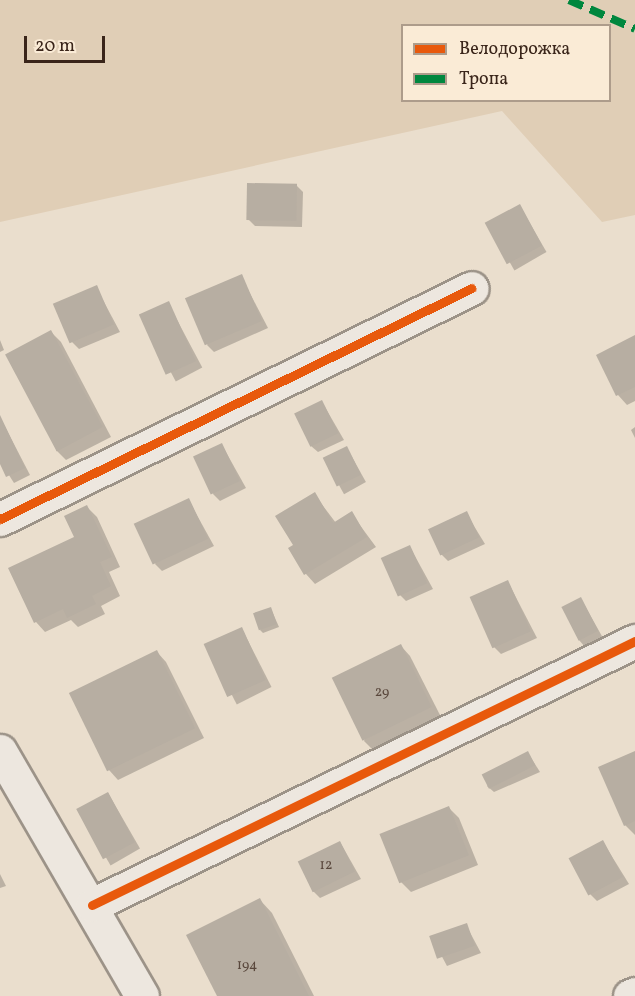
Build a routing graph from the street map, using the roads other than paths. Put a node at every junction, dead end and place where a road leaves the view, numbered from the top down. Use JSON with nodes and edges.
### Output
{"nodes":[{"id":1,"x":472,"y":288,"type":"dead end"},
{"id":2,"x":0,"y":519,"type":"edge"},
{"id":3,"x":635,"y":641,"type":"edge"},
{"id":4,"x":0,"y":752,"type":"edge"},
{"id":5,"x":92,"y":905,"type":"junction"},
{"id":6,"x":635,"y":994,"type":"edge"},
{"id":7,"x":142,"y":996,"type":"edge"},
{"id":8,"x":630,"y":996,"type":"edge"}],
"edges":[{"from":1,"to":2,"type":"street"},
{"from":3,"to":5,"type":"street"},
{"from":4,"to":5,"type":"street"},
{"from":5,"to":7,"type":"street"},
{"from":6,"to":8,"type":"street"}]}
